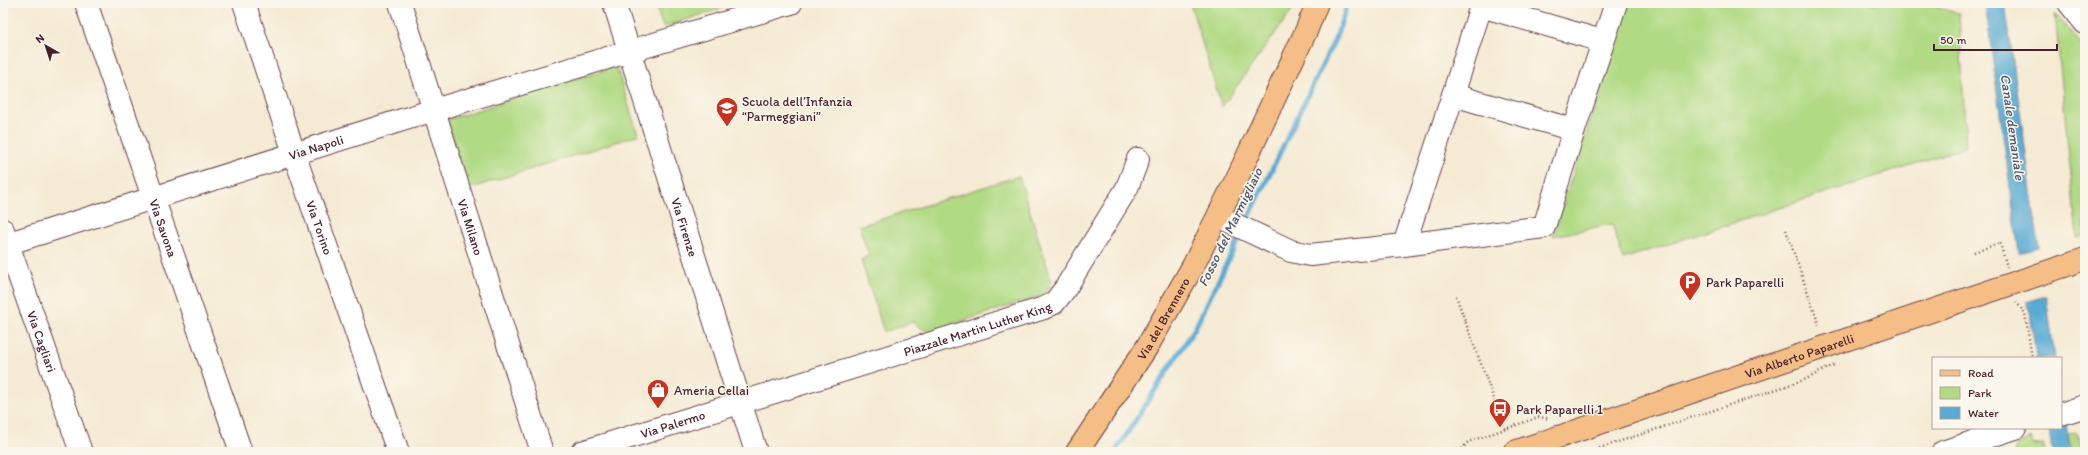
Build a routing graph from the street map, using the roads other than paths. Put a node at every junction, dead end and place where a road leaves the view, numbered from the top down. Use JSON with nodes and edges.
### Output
{"nodes":[{"id":1,"x":86,"y":3,"type":"edge"},
{"id":2,"x":244,"y":3,"type":"edge"},
{"id":3,"x":400,"y":3,"type":"edge"},
{"id":4,"x":614,"y":3,"type":"edge"},
{"id":5,"x":791,"y":3,"type":"edge"},
{"id":6,"x":1317,"y":3,"type":"edge"},
{"id":7,"x":1616,"y":3,"type":"edge"},
{"id":8,"x":2068,"y":3,"type":"edge"},
{"id":9,"x":2085,"y":23,"type":"edge"},
{"id":10,"x":1602,"y":41,"type":"junction"},
{"id":11,"x":629,"y":51,"type":"junction"},
{"id":12,"x":1453,"y":95,"type":"junction"},
{"id":13,"x":434,"y":110,"type":"junction"},
{"id":14,"x":1574,"y":130,"type":"junction"},
{"id":15,"x":294,"y":154,"type":"junction"},
{"id":16,"x":1138,"y":159,"type":"dead end"},
{"id":17,"x":153,"y":197,"type":"junction"},
{"id":18,"x":1235,"y":225,"type":"junction"},
{"id":19,"x":5,"y":240,"type":"edge"},
{"id":20,"x":1404,"y":246,"type":"junction"},
{"id":21,"x":2085,"y":259,"type":"edge"},
{"id":22,"x":740,"y":404,"type":"junction"},
{"id":23,"x":2014,"y":429,"type":"edge"},
{"id":24,"x":1992,"y":445,"type":"edge"},
{"id":25,"x":80,"y":452,"type":"edge"},
{"id":26,"x":241,"y":452,"type":"edge"},
{"id":27,"x":398,"y":452,"type":"edge"},
{"id":28,"x":542,"y":452,"type":"edge"},
{"id":29,"x":582,"y":452,"type":"edge"},
{"id":30,"x":756,"y":452,"type":"edge"},
{"id":31,"x":1078,"y":452,"type":"edge"},
{"id":32,"x":1514,"y":452,"type":"edge"},
{"id":33,"x":1943,"y":452,"type":"edge"}],
"edges":[{"from":1,"to":17,"type":"street","name":"Via Savona"},
{"from":2,"to":15,"type":"street","name":"Via Torino"},
{"from":3,"to":13,"type":"street","name":"Via Milano"},
{"from":4,"to":11,"type":"street","name":"Via Firenze"},
{"from":5,"to":11,"type":"street","name":"Via Napoli"},
{"from":6,"to":18,"type":"main road","name":"Via del Brennero"},
{"from":7,"to":10,"type":"street"},
{"from":8,"to":9,"type":"street"},
{"from":10,"to":12,"type":"street"},
{"from":10,"to":14,"type":"street"},
{"from":11,"to":13,"type":"street","name":"Via Napoli"},
{"from":11,"to":22,"type":"street","name":"Via Firenze"},
{"from":12,"to":14,"type":"street"},
{"from":12,"to":20,"type":"street"},
{"from":13,"to":15,"type":"street","name":"Via Napoli"},
{"from":13,"to":28,"type":"street","name":"Via Milano"},
{"from":14,"to":20,"type":"street"},
{"from":15,"to":17,"type":"street","name":"Via Napoli"},
{"from":15,"to":27,"type":"street","name":"Via Torino"},
{"from":16,"to":22,"type":"street","name":"Piazzale Martin Luther King"},
{"from":17,"to":19,"type":"street","name":"Via Napoli"},
{"from":17,"to":26,"type":"street","name":"Via Savona"},
{"from":18,"to":20,"type":"street"},
{"from":18,"to":31,"type":"main road","name":"Via del Brennero"},
{"from":19,"to":25,"type":"street","name":"Via Cagliari"},
{"from":21,"to":32,"type":"main road","name":"Via Alberto Paparelli"},
{"from":22,"to":29,"type":"street","name":"Via Palermo"},
{"from":22,"to":30,"type":"street","name":"Via Firenze"},
{"from":23,"to":24,"type":"street"},
{"from":24,"to":33,"type":"street"}]}
